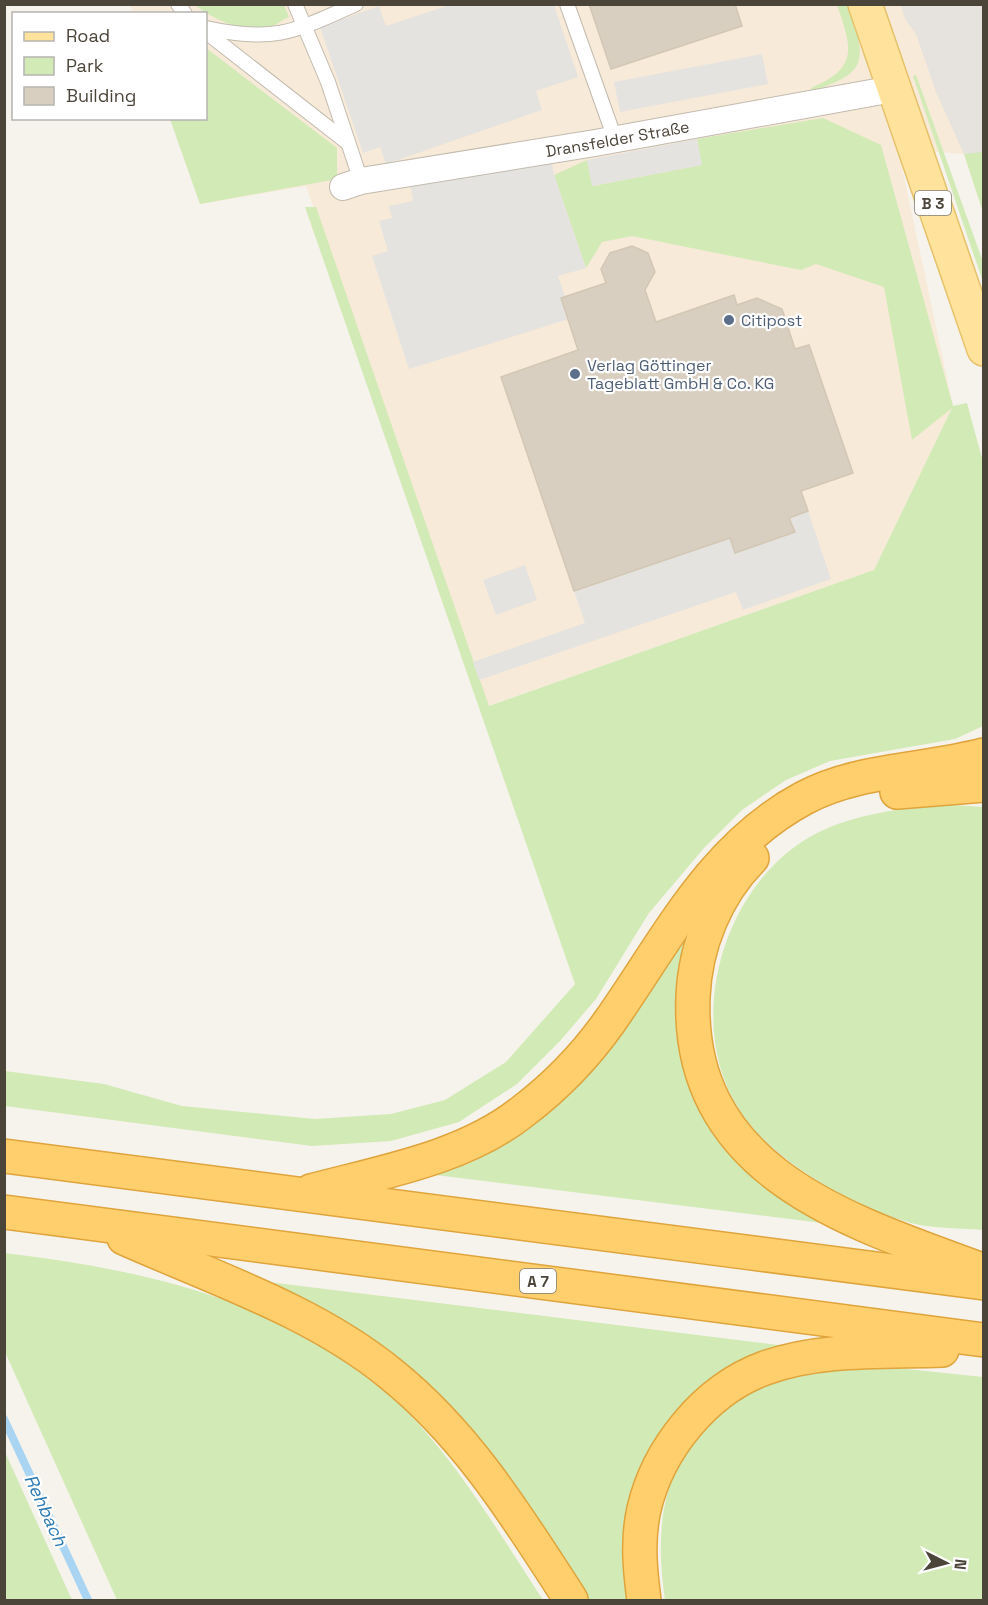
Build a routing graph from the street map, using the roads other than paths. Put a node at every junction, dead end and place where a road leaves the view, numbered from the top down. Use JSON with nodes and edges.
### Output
{"nodes":[{"id":1,"x":295,"y":4,"type":"edge"},
{"id":2,"x":356,"y":4,"type":"edge"},
{"id":3,"x":567,"y":4,"type":"edge"},
{"id":4,"x":865,"y":4,"type":"edge"},
{"id":5,"x":306,"y":27,"type":"junction"},
{"id":6,"x":207,"y":30,"type":"edge"},
{"id":7,"x":207,"y":31,"type":"edge"},
{"id":8,"x":893,"y":89,"type":"junction"},
{"id":9,"x":615,"y":139,"type":"junction"},
{"id":10,"x":348,"y":143,"type":"junction"},
{"id":11,"x":352,"y":184,"type":"joint"},
{"id":12,"x":978,"y":326,"type":"edge"},
{"id":13,"x":984,"y":349,"type":"edge"},
{"id":14,"x":984,"y":756,"type":"edge"},
{"id":15,"x":984,"y":785,"type":"edge"},
{"id":16,"x":4,"y":1156,"type":"edge"},
{"id":17,"x":295,"y":1195,"type":"junction"},
{"id":18,"x":4,"y":1212,"type":"edge"},
{"id":19,"x":93,"y":1223,"type":"junction"},
{"id":20,"x":984,"y":1271,"type":"edge"},
{"id":21,"x":984,"y":1283,"type":"edge"},
{"id":22,"x":984,"y":1340,"type":"edge"},
{"id":23,"x":984,"y":1349,"type":"edge"},
{"id":24,"x":571,"y":1600,"type":"edge"},
{"id":25,"x":644,"y":1600,"type":"edge"}],
"edges":[{"from":1,"to":5,"type":"lane"},
{"from":2,"to":5,"type":"lane"},
{"from":3,"to":9,"type":"lane"},
{"from":4,"to":8,"type":"main road","number":"B 3"},
{"from":5,"to":6,"type":"lane"},
{"from":5,"to":10,"type":"lane"},
{"from":7,"to":10,"type":"lane"},
{"from":8,"to":9,"type":"street","name":"Dransfelder Straße"},
{"from":8,"to":12,"type":"main road","number":"B 3"},
{"from":9,"to":11,"type":"street","name":"Dransfelder Straße"},
{"from":10,"to":11,"type":"lane"},
{"from":12,"to":13,"type":"main road","number":"B 3"},
{"from":14,"to":17,"type":"highway"},
{"from":15,"to":20,"type":"highway"},
{"from":16,"to":17,"type":"highway"},
{"from":17,"to":21,"type":"highway"},
{"from":18,"to":19,"type":"highway","number":"A 7"},
{"from":19,"to":22,"type":"highway","number":"A 7"},
{"from":19,"to":24,"type":"highway"},
{"from":23,"to":25,"type":"highway"}]}
